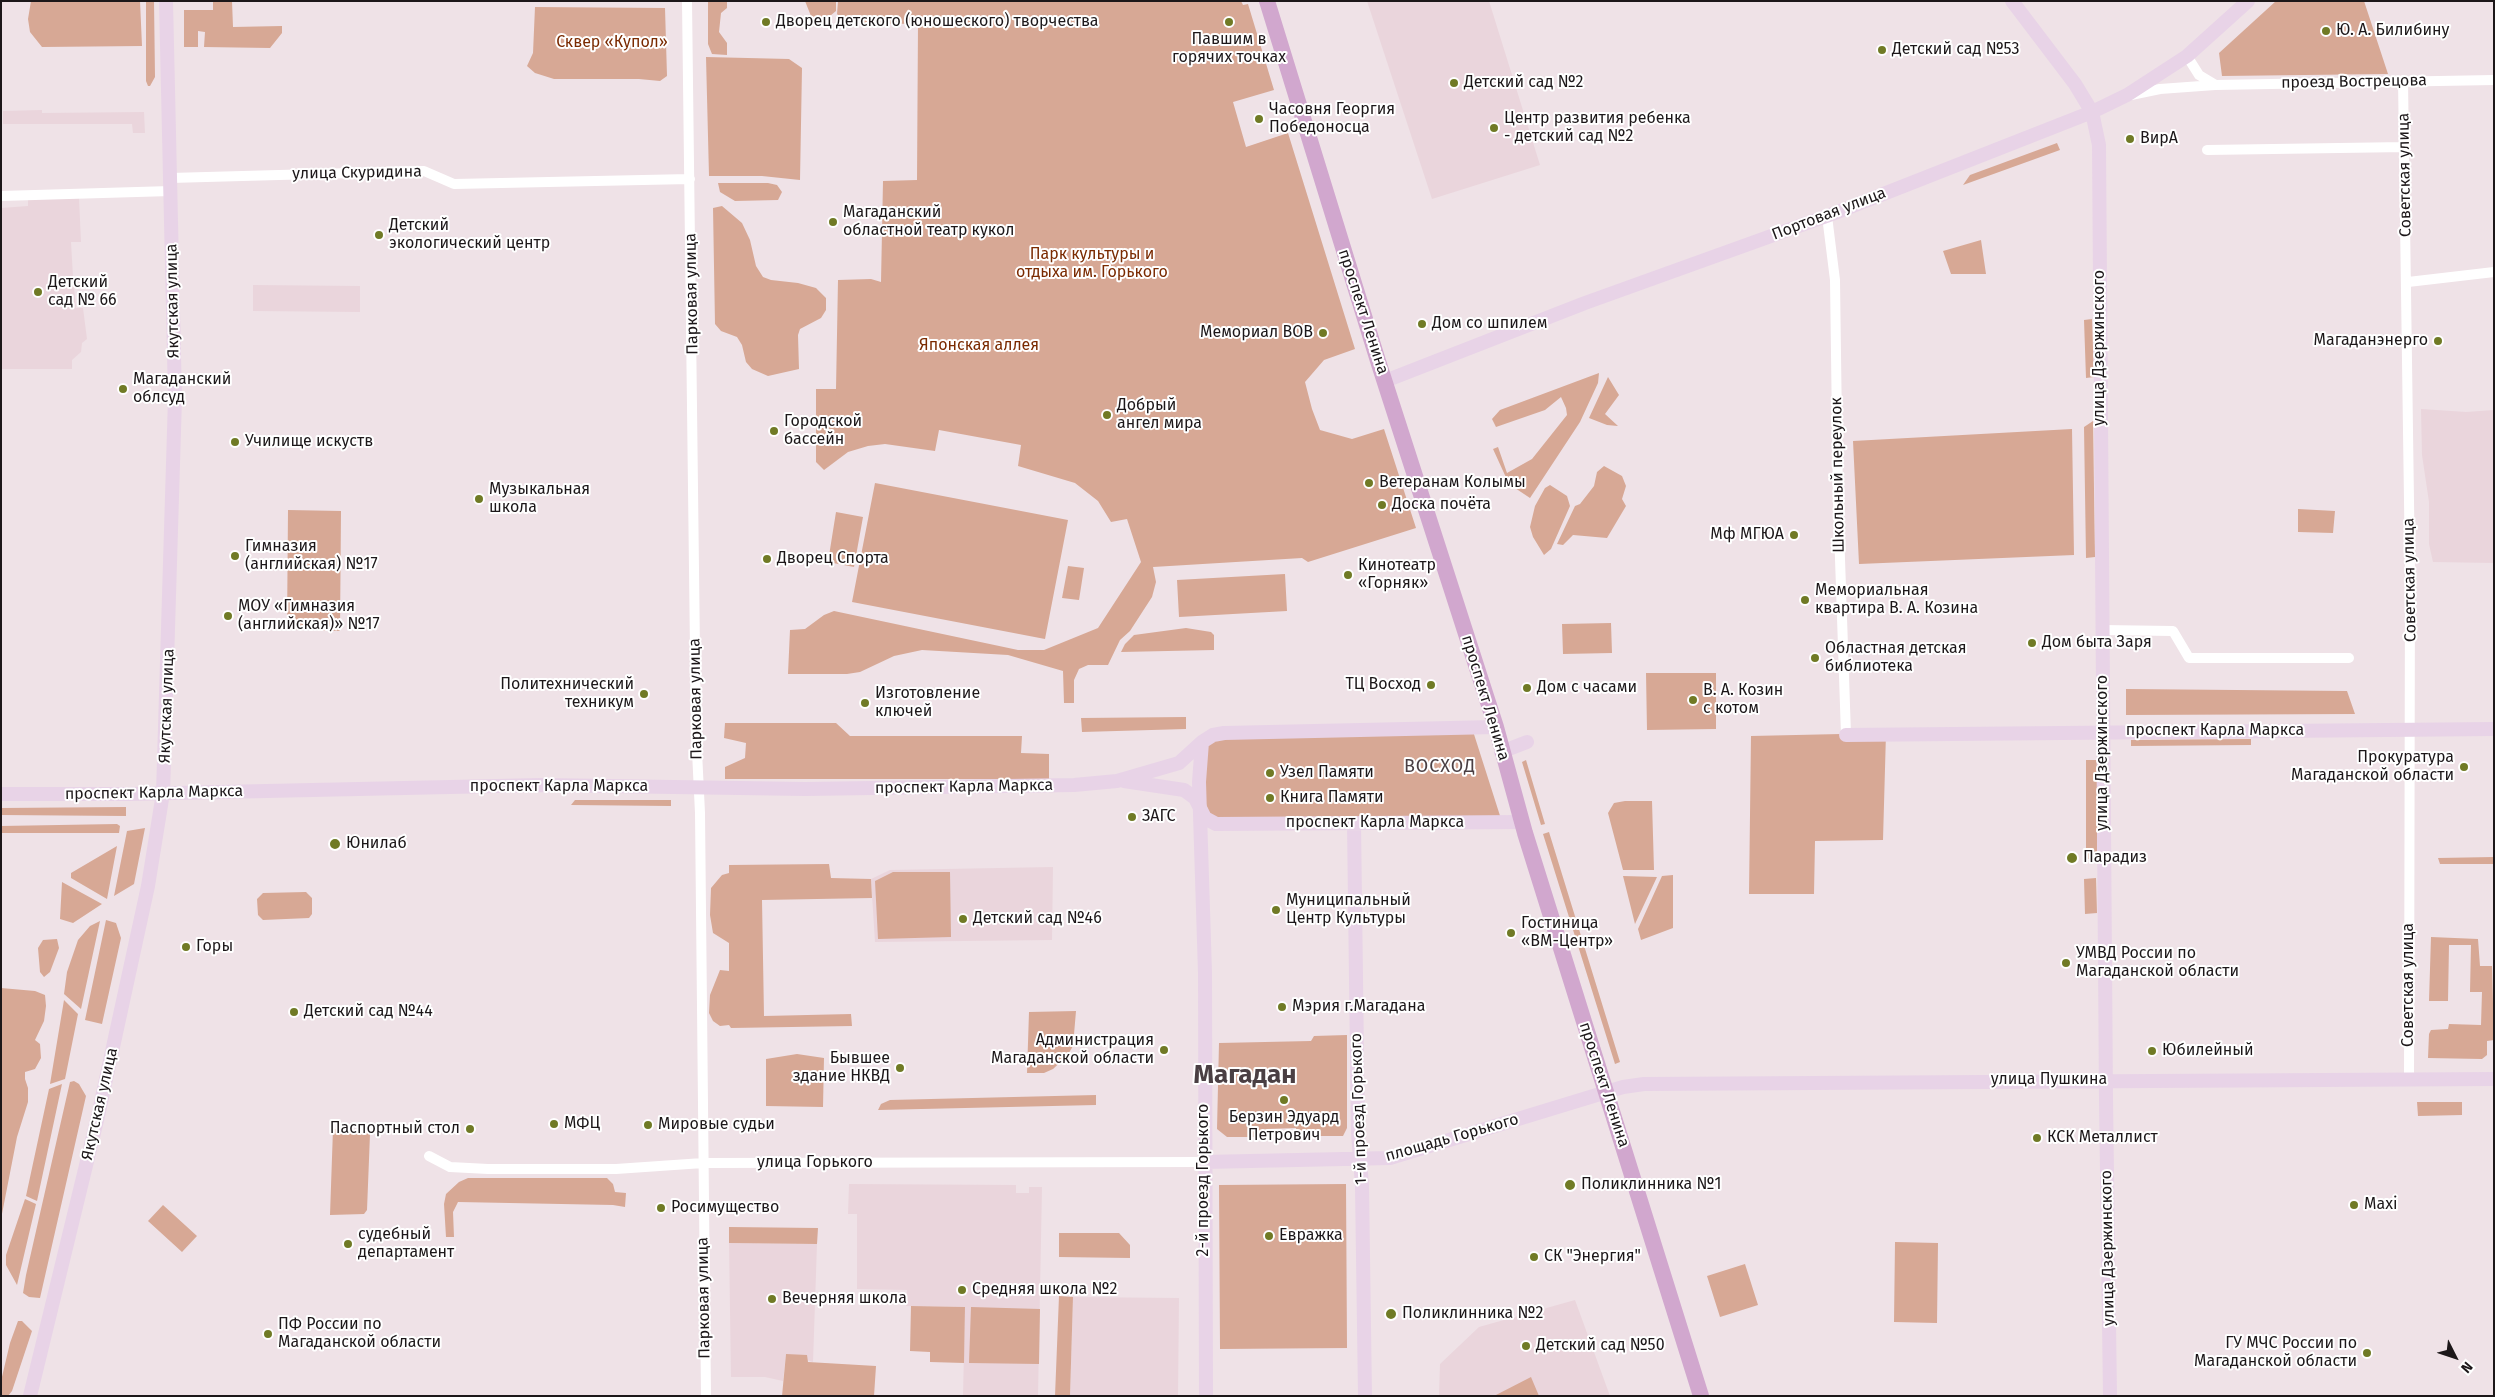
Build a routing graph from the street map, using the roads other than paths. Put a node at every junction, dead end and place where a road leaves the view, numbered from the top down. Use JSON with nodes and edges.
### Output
{"nodes":[{"id":1,"x":166,"y":1,"type":"edge"},
{"id":2,"x":687,"y":1,"type":"edge"},
{"id":3,"x":1267,"y":1,"type":"edge"},
{"id":4,"x":2012,"y":1,"type":"edge"},
{"id":5,"x":2248,"y":1,"type":"edge"},
{"id":6,"x":2187,"y":56,"type":"junction"},
{"id":7,"x":2403,"y":80,"type":"junction"},
{"id":8,"x":2494,"y":80,"type":"edge"},
{"id":9,"x":2215,"y":84,"type":"junction"},
{"id":10,"x":2127,"y":95,"type":"junction"},
{"id":11,"x":2092,"y":112,"type":"junction"},
{"id":12,"x":2404,"y":147,"type":"junction"},
{"id":13,"x":2207,"y":150,"type":"dead end"},
{"id":14,"x":690,"y":179,"type":"junction"},
{"id":15,"x":170,"y":185,"type":"junction"},
{"id":16,"x":1,"y":196,"type":"edge"},
{"id":17,"x":1827,"y":216,"type":"junction"},
{"id":18,"x":2494,"y":272,"type":"edge"},
{"id":19,"x":2408,"y":282,"type":"junction"},
{"id":20,"x":1385,"y":381,"type":"junction"},
{"id":21,"x":2102,"y":630,"type":"junction"},
{"id":22,"x":2349,"y":658,"type":"dead end"},
{"id":23,"x":1496,"y":727,"type":"junction"},
{"id":24,"x":2494,"y":729,"type":"edge"},
{"id":25,"x":2410,"y":730,"type":"junction"},
{"id":26,"x":2103,"y":731,"type":"junction"},
{"id":27,"x":1846,"y":735,"type":"joint"},
{"id":28,"x":1202,"y":742,"type":"junction"},
{"id":29,"x":1527,"y":742,"type":"dead end"},
{"id":30,"x":1501,"y":752,"type":"junction"},
{"id":31,"x":1117,"y":780,"type":"junction"},
{"id":32,"x":698,"y":788,"type":"junction"},
{"id":33,"x":163,"y":793,"type":"junction"},
{"id":34,"x":1,"y":794,"type":"edge"},
{"id":35,"x":1201,"y":814,"type":"junction"},
{"id":36,"x":1522,"y":822,"type":"junction"},
{"id":37,"x":1354,"y":823,"type":"junction"},
{"id":38,"x":2494,"y":1079,"type":"edge"},
{"id":39,"x":2106,"y":1080,"type":"junction"},
{"id":40,"x":2409,"y":1080,"type":"junction"},
{"id":41,"x":1606,"y":1093,"type":"junction"},
{"id":42,"x":429,"y":1156,"type":"dead end"},
{"id":43,"x":1360,"y":1160,"type":"junction"},
{"id":44,"x":1204,"y":1162,"type":"junction"},
{"id":45,"x":704,"y":1163,"type":"junction"},
{"id":46,"x":30,"y":1396,"type":"edge"},
{"id":47,"x":706,"y":1396,"type":"edge"},
{"id":48,"x":1206,"y":1396,"type":"edge"},
{"id":49,"x":1365,"y":1396,"type":"edge"},
{"id":50,"x":1701,"y":1396,"type":"edge"},
{"id":51,"x":2110,"y":1396,"type":"edge"}],
"edges":[{"from":1,"to":15,"type":"street","name":"Якутская улица"},
{"from":2,"to":14,"type":"street","name":"Парковая улица"},
{"from":3,"to":20,"type":"main road","name":"проспект Ленина"},
{"from":4,"to":11,"type":"street","name":"улица Дзержинского"},
{"from":5,"to":6,"type":"street","name":"Портовая улица"},
{"from":6,"to":9,"type":"street"},
{"from":6,"to":10,"type":"street","name":"Портовая улица"},
{"from":7,"to":8,"type":"street","name":"проезд Вострецова"},
{"from":7,"to":9,"type":"street","name":"проезд Вострецова"},
{"from":7,"to":12,"type":"street","name":"Советская улица"},
{"from":9,"to":10,"type":"street","name":"проезд Вострецова"},
{"from":10,"to":11,"type":"street","name":"Портовая улица"},
{"from":11,"to":17,"type":"street","name":"Портовая улица"},
{"from":11,"to":21,"type":"street","name":"улица Дзержинского"},
{"from":12,"to":13,"type":"street"},
{"from":12,"to":19,"type":"street","name":"Советская улица"},
{"from":14,"to":15,"type":"street","name":"улица Скуридина"},
{"from":14,"to":32,"type":"street","name":"Парковая улица"},
{"from":15,"to":16,"type":"street","name":"улица Скуридина"},
{"from":15,"to":33,"type":"street","name":"Якутская улица"},
{"from":17,"to":20,"type":"street","name":"Портовая улица"},
{"from":17,"to":27,"type":"street","name":"Школьный переулок"},
{"from":18,"to":19,"type":"street"},
{"from":19,"to":25,"type":"street","name":"Советская улица"},
{"from":20,"to":23,"type":"main road","name":"проспект Ленина"},
{"from":21,"to":22,"type":"street"},
{"from":21,"to":26,"type":"street","name":"улица Дзержинского"},
{"from":23,"to":28,"type":"street","name":"проспект Карла Маркса"},
{"from":23,"to":30,"type":"main road","name":"проспект Ленина"},
{"from":24,"to":25,"type":"street","name":"проспект Карла Маркса"},
{"from":25,"to":26,"type":"street","name":"проспект Карла Маркса"},
{"from":25,"to":40,"type":"street","name":"Советская улица"},
{"from":26,"to":27,"type":"street","name":"проспект Карла Маркса"},
{"from":26,"to":39,"type":"street","name":"улица Дзержинского"},
{"from":28,"to":31,"type":"street","name":"проспект Карла Маркса"},
{"from":28,"to":35,"type":"street"},
{"from":29,"to":30,"type":"street"},
{"from":30,"to":36,"type":"main road","name":"проспект Ленина"},
{"from":31,"to":32,"type":"street","name":"проспект Карла Маркса"},
{"from":31,"to":35,"type":"street","name":"проспект Карла Маркса"},
{"from":32,"to":33,"type":"street","name":"проспект Карла Маркса"},
{"from":32,"to":45,"type":"street","name":"Парковая улица"},
{"from":33,"to":34,"type":"street","name":"проспект Карла Маркса"},
{"from":33,"to":46,"type":"street","name":"Якутская улица"},
{"from":35,"to":37,"type":"street","name":"проспект Карла Маркса"},
{"from":35,"to":44,"type":"street","name":"2-й проезд Горького"},
{"from":36,"to":37,"type":"street","name":"проспект Карла Маркса"},
{"from":36,"to":41,"type":"main road","name":"проспект Ленина"},
{"from":37,"to":43,"type":"street","name":"1-й проезд Горького"},
{"from":38,"to":40,"type":"street","name":"улица Пушкина"},
{"from":39,"to":40,"type":"street","name":"улица Пушкина"},
{"from":39,"to":41,"type":"street","name":"улица Пушкина"},
{"from":39,"to":51,"type":"street","name":"улица Дзержинского"},
{"from":41,"to":43,"type":"street","name":"площадь Горького"},
{"from":41,"to":50,"type":"main road","name":"проспект Ленина"},
{"from":42,"to":45,"type":"street","name":"улица Горького"},
{"from":43,"to":44,"type":"street","name":"площадь Горького"},
{"from":43,"to":49,"type":"street","name":"1-й проезд Горького"},
{"from":44,"to":45,"type":"street","name":"улица Горького"},
{"from":44,"to":48,"type":"street","name":"2-й проезд Горького"},
{"from":45,"to":47,"type":"street","name":"Парковая улица"}]}
